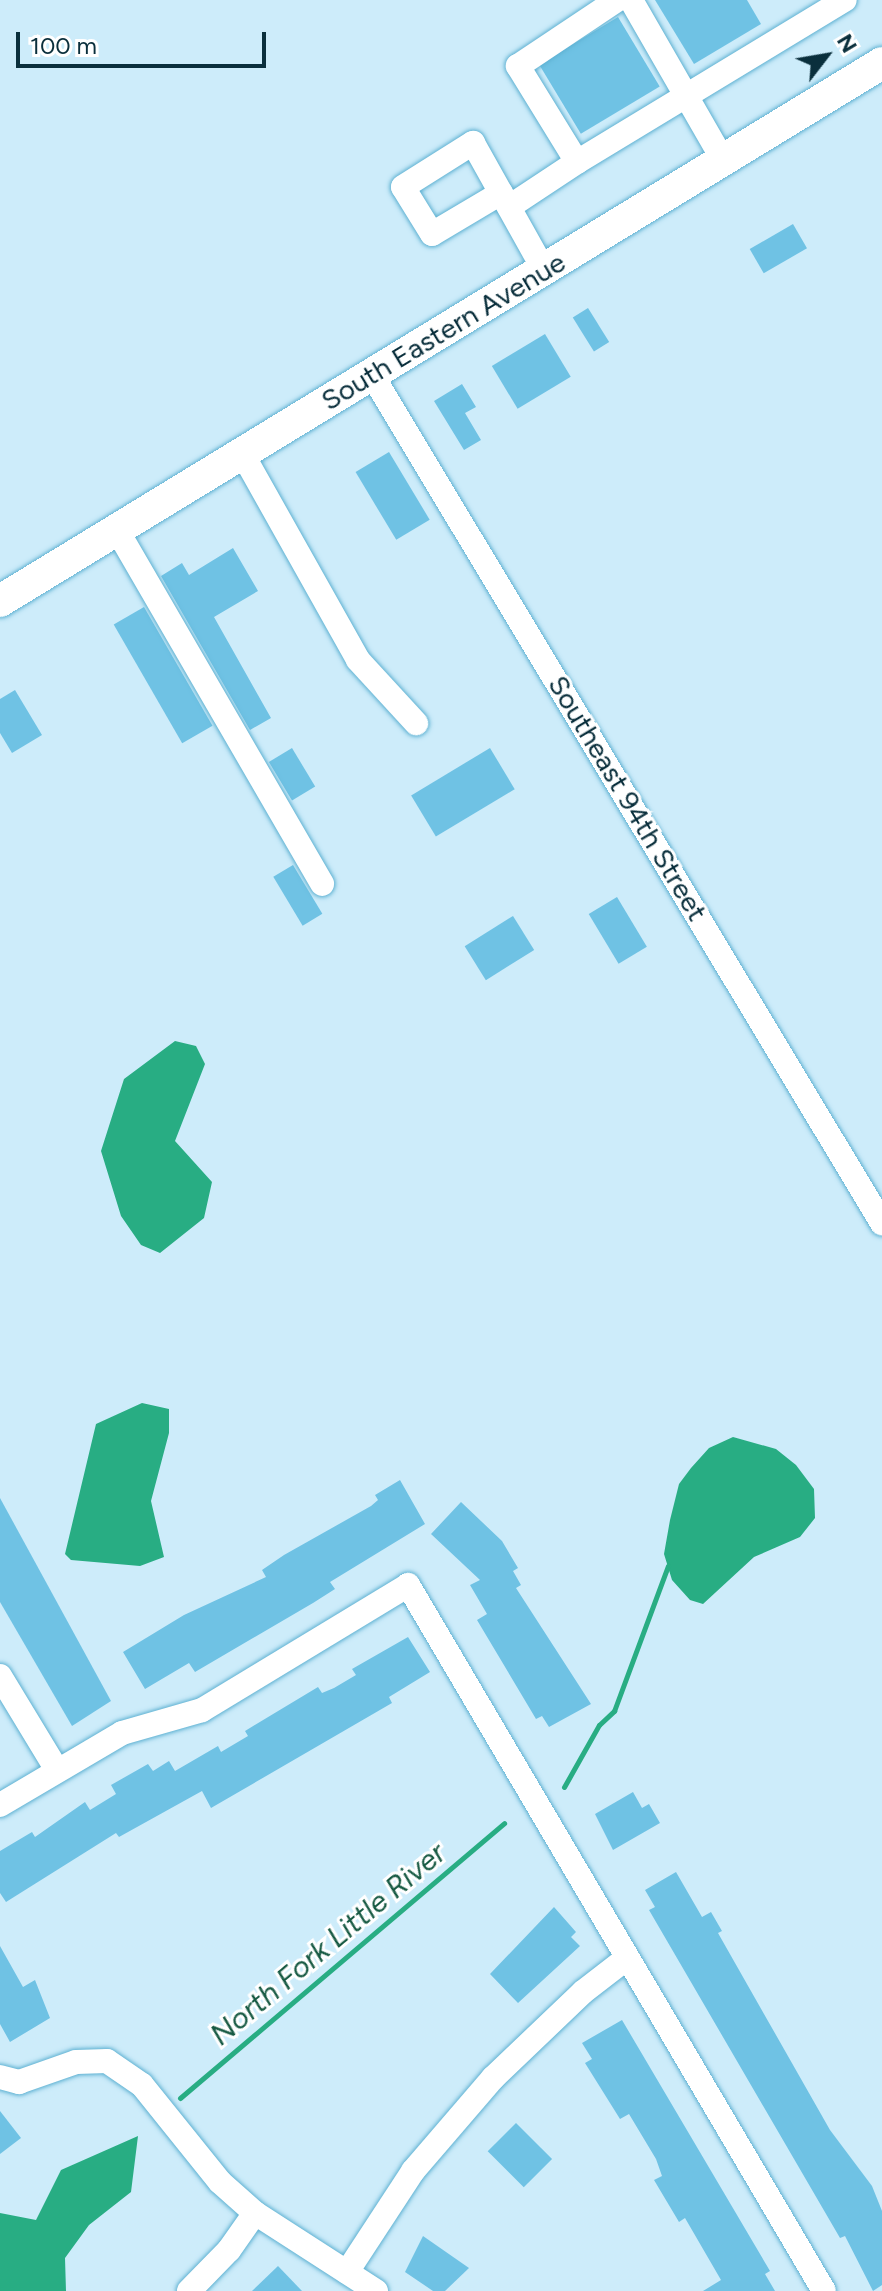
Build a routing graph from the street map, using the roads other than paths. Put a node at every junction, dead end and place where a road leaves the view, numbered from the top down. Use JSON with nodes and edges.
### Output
{"nodes":[{"id":1,"x":617,"y":0,"type":"edge"},
{"id":2,"x":631,"y":0,"type":"edge"},
{"id":3,"x":845,"y":0,"type":"edge"},
{"id":4,"x":882,"y":63,"type":"edge"},
{"id":5,"x":683,"y":96,"type":"junction"},
{"id":6,"x":723,"y":160,"type":"junction"},
{"id":7,"x":577,"y":162,"type":"junction"},
{"id":8,"x":544,"y":270,"type":"junction"},
{"id":9,"x":372,"y":375,"type":"junction"},
{"id":10,"x":242,"y":453,"type":"junction"},
{"id":11,"x":117,"y":530,"type":"junction"},
{"id":12,"x":1,"y":600,"type":"edge"},
{"id":13,"x":416,"y":723,"type":"dead end"},
{"id":14,"x":322,"y":884,"type":"dead end"},
{"id":15,"x":882,"y":1223,"type":"edge"},
{"id":16,"x":0,"y":1676,"type":"edge"},
{"id":17,"x":57,"y":1770,"type":"junction"},
{"id":18,"x":0,"y":1805,"type":"edge"},
{"id":19,"x":627,"y":1958,"type":"junction"},
{"id":20,"x":0,"y":2077,"type":"edge"},
{"id":21,"x":255,"y":2213,"type":"junction"},
{"id":22,"x":347,"y":2272,"type":"junction"},
{"id":23,"x":189,"y":2291,"type":"edge"},
{"id":24,"x":376,"y":2291,"type":"edge"},
{"id":25,"x":824,"y":2291,"type":"edge"}],
"edges":[{"from":1,"to":7,"type":"street"},
{"from":2,"to":5,"type":"street"},
{"from":3,"to":5,"type":"street"},
{"from":4,"to":6,"type":"main road","name":"South Eastern Avenue"},
{"from":5,"to":6,"type":"street"},
{"from":5,"to":7,"type":"street"},
{"from":6,"to":8,"type":"main road","name":"South Eastern Avenue"},
{"from":7,"to":8,"type":"street"},
{"from":8,"to":9,"type":"main road","name":"South Eastern Avenue"},
{"from":9,"to":10,"type":"main road","name":"South Eastern Avenue"},
{"from":9,"to":15,"type":"street","name":"Southeast 94th Street"},
{"from":10,"to":11,"type":"main road","name":"South Eastern Avenue"},
{"from":10,"to":13,"type":"street"},
{"from":11,"to":12,"type":"main road","name":"South Eastern Avenue"},
{"from":11,"to":14,"type":"street"},
{"from":16,"to":17,"type":"street"},
{"from":17,"to":18,"type":"street"},
{"from":17,"to":19,"type":"street"},
{"from":19,"to":22,"type":"street"},
{"from":19,"to":25,"type":"street"},
{"from":20,"to":21,"type":"street"},
{"from":21,"to":22,"type":"street"},
{"from":21,"to":23,"type":"street"},
{"from":22,"to":24,"type":"street"}]}
